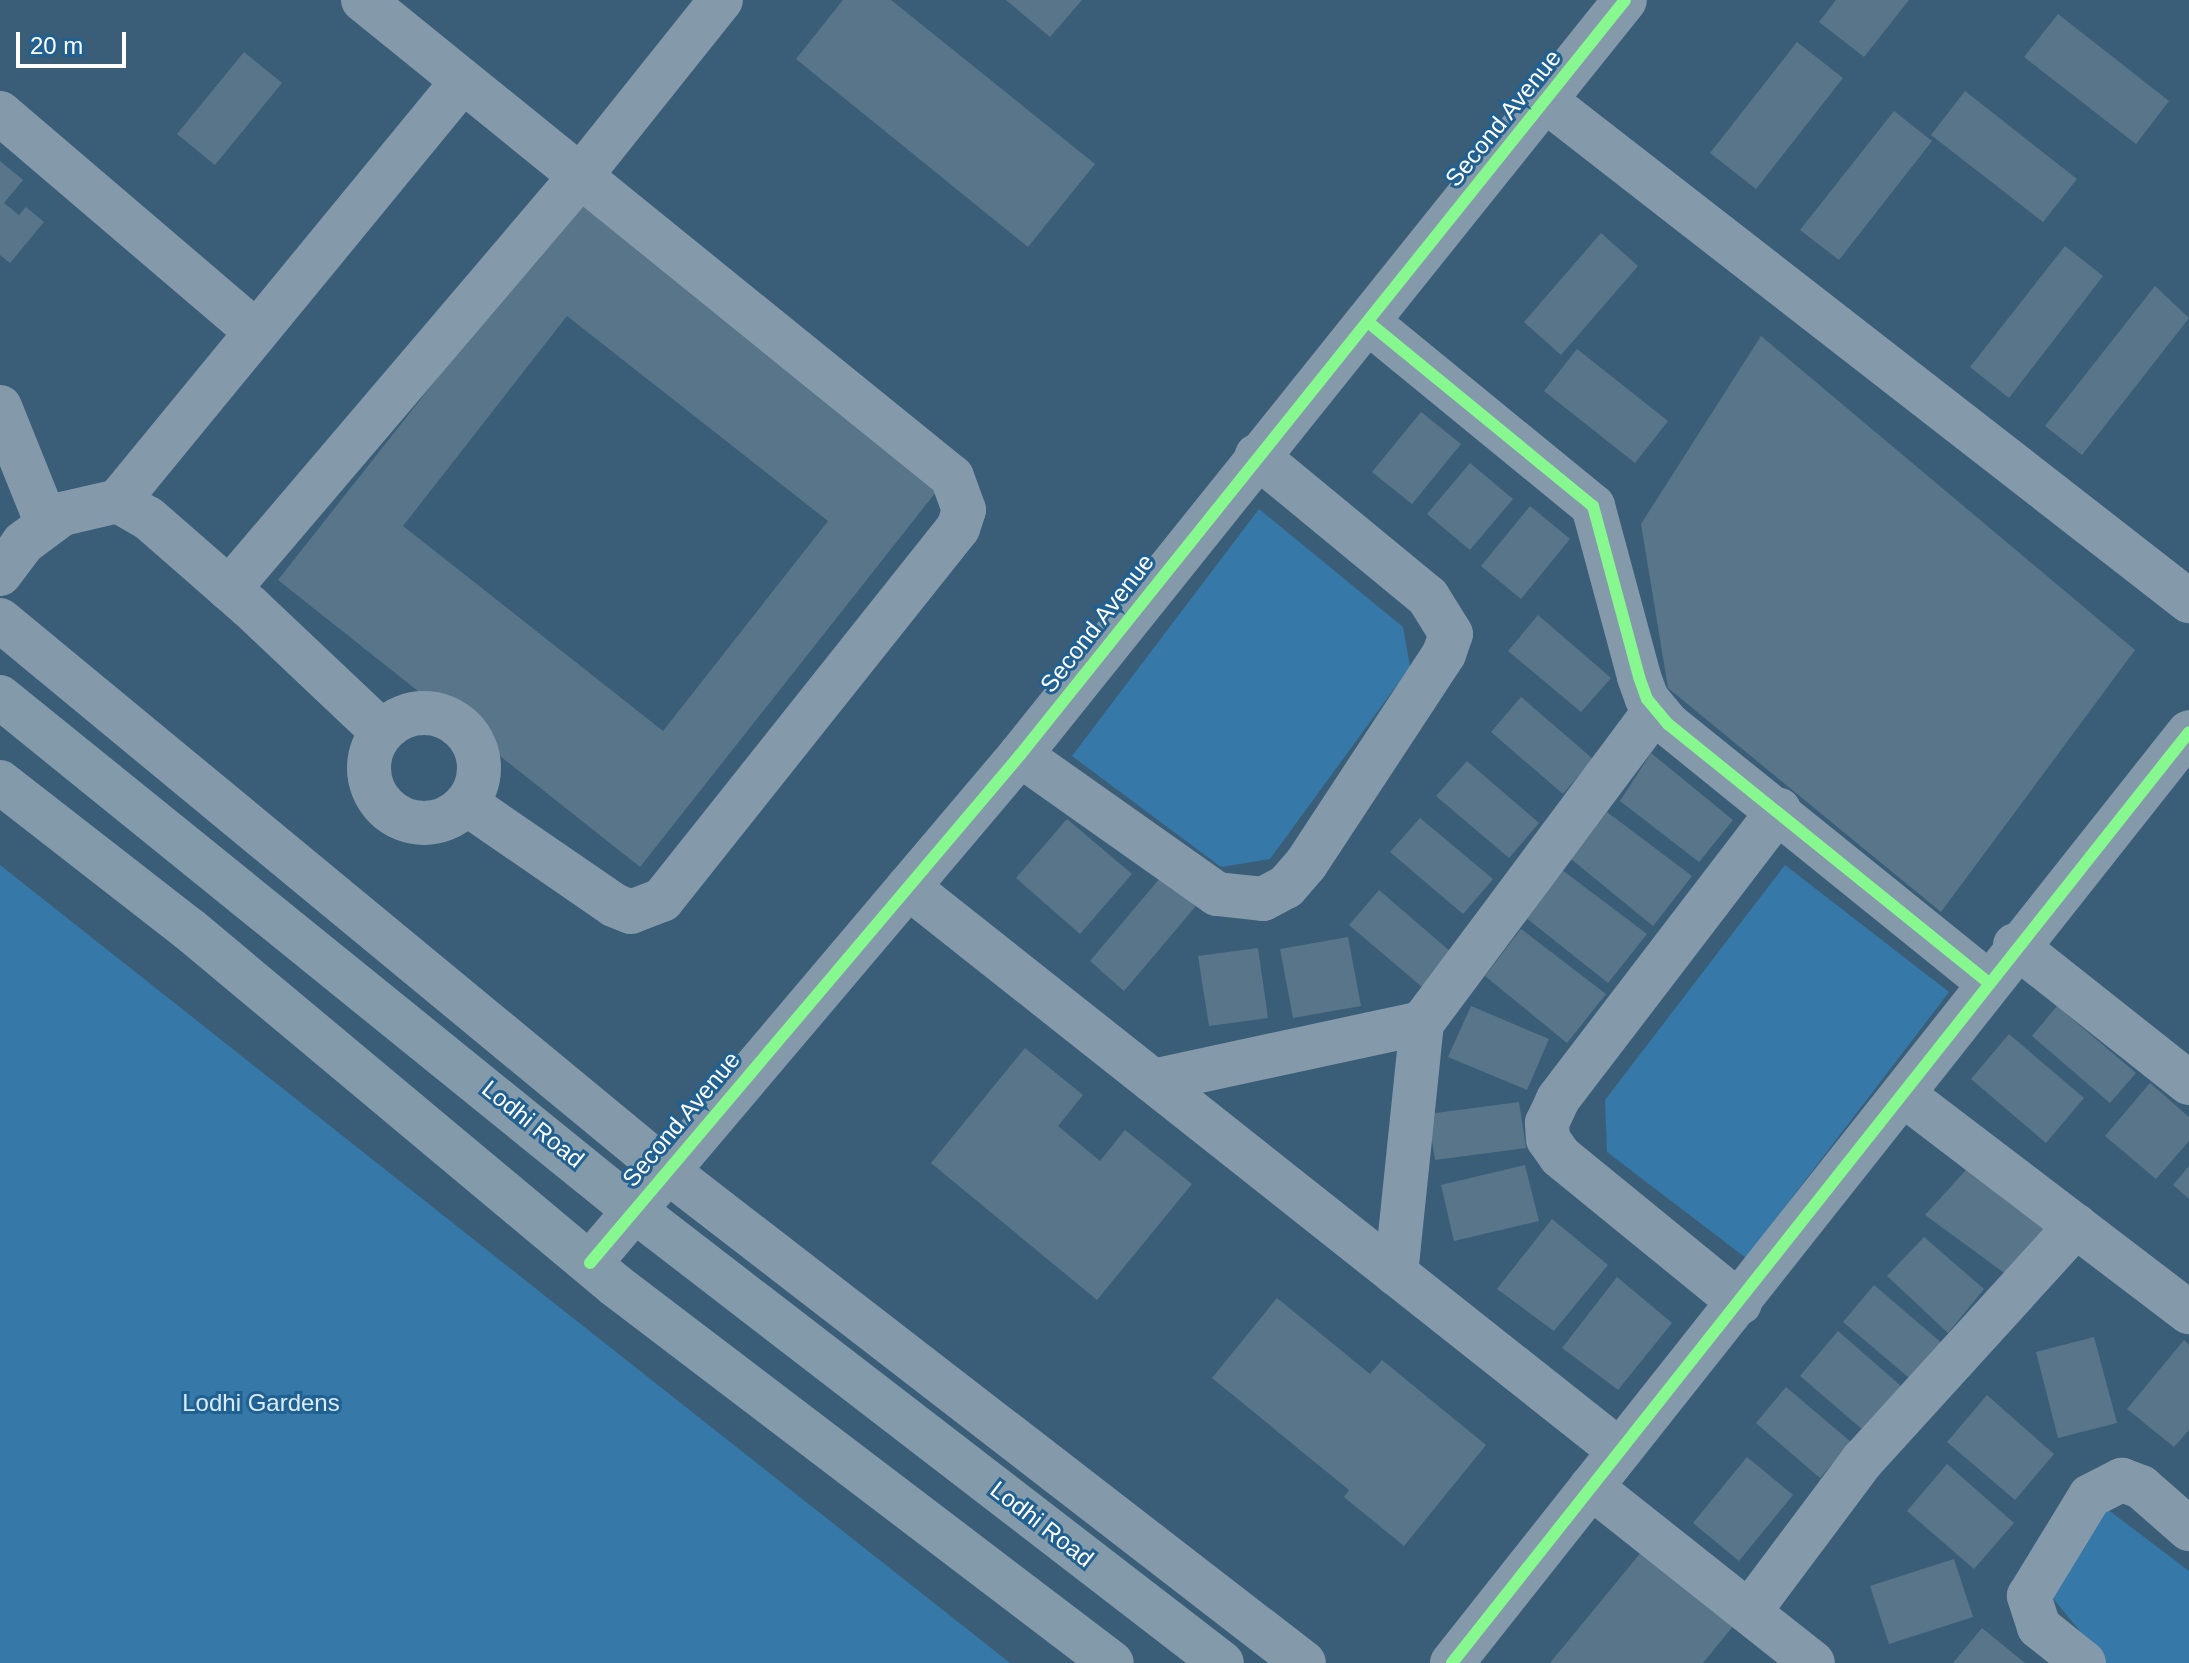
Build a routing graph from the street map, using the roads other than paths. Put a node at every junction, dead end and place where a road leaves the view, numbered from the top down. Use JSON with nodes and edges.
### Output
{"nodes":[{"id":1,"x":363,"y":0,"type":"edge"},
{"id":2,"x":721,"y":0,"type":"edge"},
{"id":3,"x":1625,"y":0,"type":"edge"},
{"id":4,"x":462,"y":82,"type":"junction"},
{"id":5,"x":1546,"y":101,"type":"junction"},
{"id":6,"x":0,"y":113,"type":"edge"},
{"id":7,"x":578,"y":179,"type":"junction"},
{"id":8,"x":1368,"y":322,"type":"junction"},
{"id":9,"x":256,"y":332,"type":"junction"},
{"id":10,"x":0,"y":407,"type":"edge"},
{"id":11,"x":1257,"y":456,"type":"junction"},
{"id":12,"x":118,"y":501,"type":"junction"},
{"id":13,"x":47,"y":524,"type":"junction"},
{"id":14,"x":0,"y":574,"type":"edge"},
{"id":15,"x":229,"y":589,"type":"junction"},
{"id":16,"x":2189,"y":601,"type":"edge"},
{"id":17,"x":0,"y":620,"type":"edge"},
{"id":18,"x":0,"y":697,"type":"edge"},
{"id":19,"x":1655,"y":710,"type":"junction"},
{"id":20,"x":381,"y":731,"type":"junction"},
{"id":21,"x":2189,"y":732,"type":"edge"},
{"id":22,"x":1020,"y":755,"type":"junction"},
{"id":23,"x":0,"y":782,"type":"edge"},
{"id":24,"x":467,"y":804,"type":"junction"},
{"id":25,"x":1779,"y":810,"type":"junction"},
{"id":26,"x":908,"y":887,"type":"junction"},
{"id":27,"x":2015,"y":945,"type":"junction"},
{"id":28,"x":1988,"y":982,"type":"junction"},
{"id":29,"x":1422,"y":1023,"type":"junction"},
{"id":30,"x":1153,"y":1081,"type":"junction"},
{"id":31,"x":2189,"y":1083,"type":"edge"},
{"id":32,"x":1905,"y":1096,"type":"junction"},
{"id":33,"x":666,"y":1170,"type":"junction"},
{"id":34,"x":634,"y":1210,"type":"junction"},
{"id":35,"x":2076,"y":1226,"type":"junction"},
{"id":36,"x":590,"y":1263,"type":"junction"},
{"id":37,"x":1396,"y":1274,"type":"junction"},
{"id":38,"x":1740,"y":1303,"type":"junction"},
{"id":39,"x":2189,"y":1312,"type":"edge"},
{"id":40,"x":1620,"y":1451,"type":"junction"},
{"id":41,"x":1591,"y":1487,"type":"junction"},
{"id":42,"x":2189,"y":1529,"type":"edge"},
{"id":43,"x":1749,"y":1612,"type":"junction"},
{"id":44,"x":1112,"y":1663,"type":"edge"},
{"id":45,"x":1222,"y":1663,"type":"edge"},
{"id":46,"x":1304,"y":1663,"type":"edge"},
{"id":47,"x":1452,"y":1663,"type":"edge"},
{"id":48,"x":1813,"y":1663,"type":"edge"},
{"id":49,"x":2084,"y":1663,"type":"edge"}],
"edges":[{"from":1,"to":4,"type":"street"},
{"from":2,"to":7,"type":"street"},
{"from":3,"to":5,"type":"street","name":"Second Avenue"},
{"from":4,"to":7,"type":"street"},
{"from":4,"to":9,"type":"street"},
{"from":5,"to":8,"type":"street","name":"Second Avenue"},
{"from":5,"to":16,"type":"street"},
{"from":6,"to":9,"type":"street"},
{"from":7,"to":15,"type":"street"},
{"from":7,"to":24,"type":"street"},
{"from":8,"to":11,"type":"street","name":"Second Avenue"},
{"from":8,"to":19,"type":"street"},
{"from":9,"to":12,"type":"street"},
{"from":10,"to":13,"type":"street"},
{"from":11,"to":22,"type":"street","name":"Second Avenue"},
{"from":11,"to":22,"type":"street"},
{"from":12,"to":13,"type":"street"},
{"from":12,"to":15,"type":"street"},
{"from":13,"to":14,"type":"street"},
{"from":15,"to":20,"type":"street"},
{"from":17,"to":33,"type":"street"},
{"from":18,"to":34,"type":"main road","name":"Lodhi Road"},
{"from":19,"to":25,"type":"street"},
{"from":19,"to":29,"type":"street"},
{"from":20,"to":24,"type":"street"},
{"from":20,"to":24,"type":"street"},
{"from":21,"to":27,"type":"street"},
{"from":22,"to":26,"type":"street","name":"Second Avenue"},
{"from":23,"to":36,"type":"main road"},
{"from":25,"to":28,"type":"street"},
{"from":25,"to":38,"type":"street"},
{"from":26,"to":30,"type":"street"},
{"from":26,"to":33,"type":"street","name":"Second Avenue"},
{"from":27,"to":28,"type":"street"},
{"from":27,"to":31,"type":"street"},
{"from":28,"to":32,"type":"street"},
{"from":29,"to":30,"type":"street"},
{"from":29,"to":37,"type":"street"},
{"from":30,"to":37,"type":"street"},
{"from":32,"to":35,"type":"street"},
{"from":32,"to":38,"type":"street"},
{"from":33,"to":34,"type":"street","name":"Second Avenue"},
{"from":33,"to":46,"type":"street"},
{"from":34,"to":36,"type":"street","name":"Second Avenue"},
{"from":34,"to":45,"type":"main road","name":"Lodhi Road"},
{"from":35,"to":39,"type":"street"},
{"from":35,"to":43,"type":"street"},
{"from":36,"to":44,"type":"main road"},
{"from":37,"to":40,"type":"street"},
{"from":38,"to":40,"type":"street"},
{"from":40,"to":41,"type":"street"},
{"from":41,"to":43,"type":"street"},
{"from":41,"to":47,"type":"street"},
{"from":42,"to":49,"type":"street"},
{"from":43,"to":48,"type":"street"}]}
